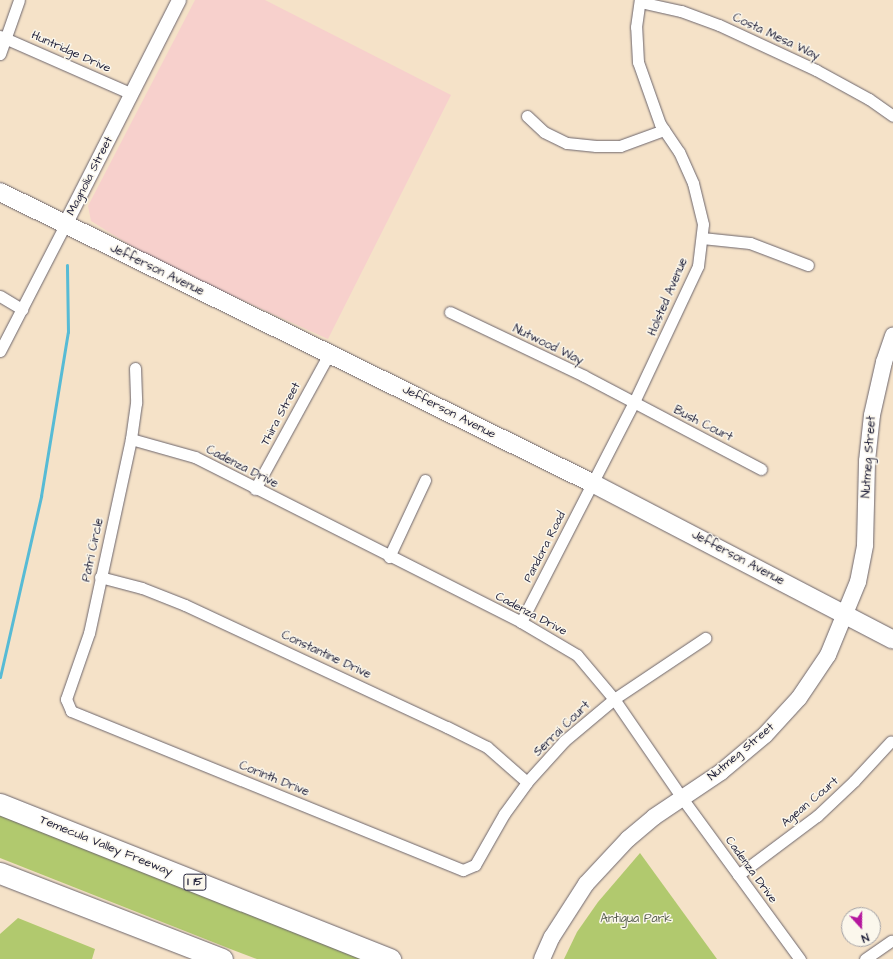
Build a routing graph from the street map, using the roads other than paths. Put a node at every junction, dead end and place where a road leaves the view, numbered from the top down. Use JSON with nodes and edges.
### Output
{"nodes":[{"id":1,"x":19,"y":0,"type":"edge"},
{"id":2,"x":179,"y":0,"type":"edge"},
{"id":3,"x":640,"y":1,"type":"edge"},
{"id":4,"x":3,"y":37,"type":"edge"},
{"id":5,"x":0,"y":54,"type":"edge"},
{"id":6,"x":132,"y":94,"type":"junction"},
{"id":7,"x":527,"y":116,"type":"dead end"},
{"id":8,"x":893,"y":116,"type":"edge"},
{"id":9,"x":664,"y":130,"type":"junction"},
{"id":10,"x":0,"y":192,"type":"edge"},
{"id":11,"x":65,"y":225,"type":"junction"},
{"id":12,"x":702,"y":238,"type":"junction"},
{"id":13,"x":808,"y":265,"type":"dead end"},
{"id":14,"x":0,"y":296,"type":"edge"},
{"id":15,"x":22,"y":309,"type":"junction"},
{"id":16,"x":450,"y":312,"type":"dead end"},
{"id":17,"x":893,"y":336,"type":"edge"},
{"id":18,"x":0,"y":351,"type":"edge"},
{"id":19,"x":330,"y":352,"type":"junction"},
{"id":20,"x":135,"y":368,"type":"dead end"},
{"id":21,"x":634,"y":402,"type":"junction"},
{"id":22,"x":131,"y":439,"type":"junction"},
{"id":23,"x":761,"y":469,"type":"dead end"},
{"id":24,"x":426,"y":480,"type":"dead end"},
{"id":25,"x":592,"y":483,"type":"junction"},
{"id":26,"x":255,"y":489,"type":"junction"},
{"id":27,"x":389,"y":557,"type":"junction"},
{"id":28,"x":100,"y":577,"type":"junction"},
{"id":29,"x":846,"y":616,"type":"junction"},
{"id":30,"x":521,"y":622,"type":"junction"},
{"id":31,"x":706,"y":638,"type":"dead end"},
{"id":32,"x":893,"y":640,"type":"edge"},
{"id":33,"x":614,"y":699,"type":"junction"},
{"id":34,"x":93,"y":721,"type":"joint"},
{"id":35,"x":891,"y":741,"type":"dead end"},
{"id":36,"x":527,"y":782,"type":"junction"},
{"id":37,"x":682,"y":798,"type":"junction"},
{"id":38,"x":0,"y":804,"type":"edge"},
{"id":39,"x":445,"y":862,"type":"joint"},
{"id":40,"x":0,"y":872,"type":"edge"},
{"id":41,"x":738,"y":874,"type":"junction"},
{"id":42,"x":891,"y":941,"type":"dead end"},
{"id":43,"x":222,"y":959,"type":"edge"},
{"id":44,"x":390,"y":959,"type":"edge"},
{"id":45,"x":542,"y":959,"type":"edge"},
{"id":46,"x":800,"y":959,"type":"edge"},
{"id":47,"x":865,"y":959,"type":"edge"}],
"edges":[{"from":1,"to":4,"type":"street"},
{"from":2,"to":6,"type":"street","name":"Magnolia Street"},
{"from":3,"to":8,"type":"street","name":"Costa Mesa Way"},
{"from":3,"to":9,"type":"street","name":"Holsted Avenue"},
{"from":4,"to":5,"type":"street"},
{"from":4,"to":6,"type":"street","name":"Huntridge Drive"},
{"from":6,"to":11,"type":"street","name":"Magnolia Street"},
{"from":7,"to":9,"type":"street"},
{"from":9,"to":12,"type":"street","name":"Holsted Avenue"},
{"from":10,"to":11,"type":"main road","name":"Jefferson Avenue"},
{"from":11,"to":15,"type":"street","name":"Magnolia Street"},
{"from":11,"to":19,"type":"main road","name":"Jefferson Avenue"},
{"from":12,"to":13,"type":"street"},
{"from":12,"to":21,"type":"street","name":"Holsted Avenue"},
{"from":14,"to":15,"type":"street"},
{"from":15,"to":18,"type":"street","name":"Magnolia Street"},
{"from":16,"to":21,"type":"street","name":"Nutwood Way"},
{"from":17,"to":29,"type":"main road","name":"Nutmeg Street"},
{"from":19,"to":25,"type":"main road","name":"Jefferson Avenue"},
{"from":19,"to":26,"type":"street","name":"Thira Street"},
{"from":20,"to":22,"type":"street","name":"Patri Circle"},
{"from":21,"to":23,"type":"street","name":"Bush Court"},
{"from":21,"to":25,"type":"street","name":"Holsted Avenue"},
{"from":22,"to":26,"type":"street","name":"Cadenza Drive"},
{"from":22,"to":28,"type":"street","name":"Patri Circle"},
{"from":24,"to":27,"type":"street"},
{"from":25,"to":29,"type":"main road","name":"Jefferson Avenue"},
{"from":25,"to":30,"type":"street","name":"Pandora Road"},
{"from":26,"to":27,"type":"street","name":"Cadenza Drive"},
{"from":27,"to":30,"type":"street","name":"Cadenza Drive"},
{"from":28,"to":34,"type":"street","name":"Patri Circle"},
{"from":28,"to":36,"type":"street","name":"Constantine Drive"},
{"from":29,"to":32,"type":"main road","name":"Jefferson Avenue"},
{"from":29,"to":37,"type":"main road","name":"Nutmeg Street"},
{"from":30,"to":33,"type":"street","name":"Cadenza Drive"},
{"from":31,"to":33,"type":"street","name":"Serrai Court"},
{"from":33,"to":36,"type":"street","name":"Serrai Court"},
{"from":33,"to":37,"type":"street","name":"Cadenza Drive"},
{"from":34,"to":39,"type":"street","name":"Corinth Drive"},
{"from":35,"to":41,"type":"street","name":"Agean Court"},
{"from":36,"to":39,"type":"street","name":"Serrai Court"},
{"from":37,"to":41,"type":"street","name":"Cadenza Drive"},
{"from":37,"to":45,"type":"main road","name":"Nutmeg Street"},
{"from":38,"to":44,"type":"highway","name":"Temecula Valley Freeway","number":"I 15"},
{"from":40,"to":43,"type":"highway"},
{"from":41,"to":46,"type":"street","name":"Cadenza Drive"},
{"from":42,"to":47,"type":"street"}]}
